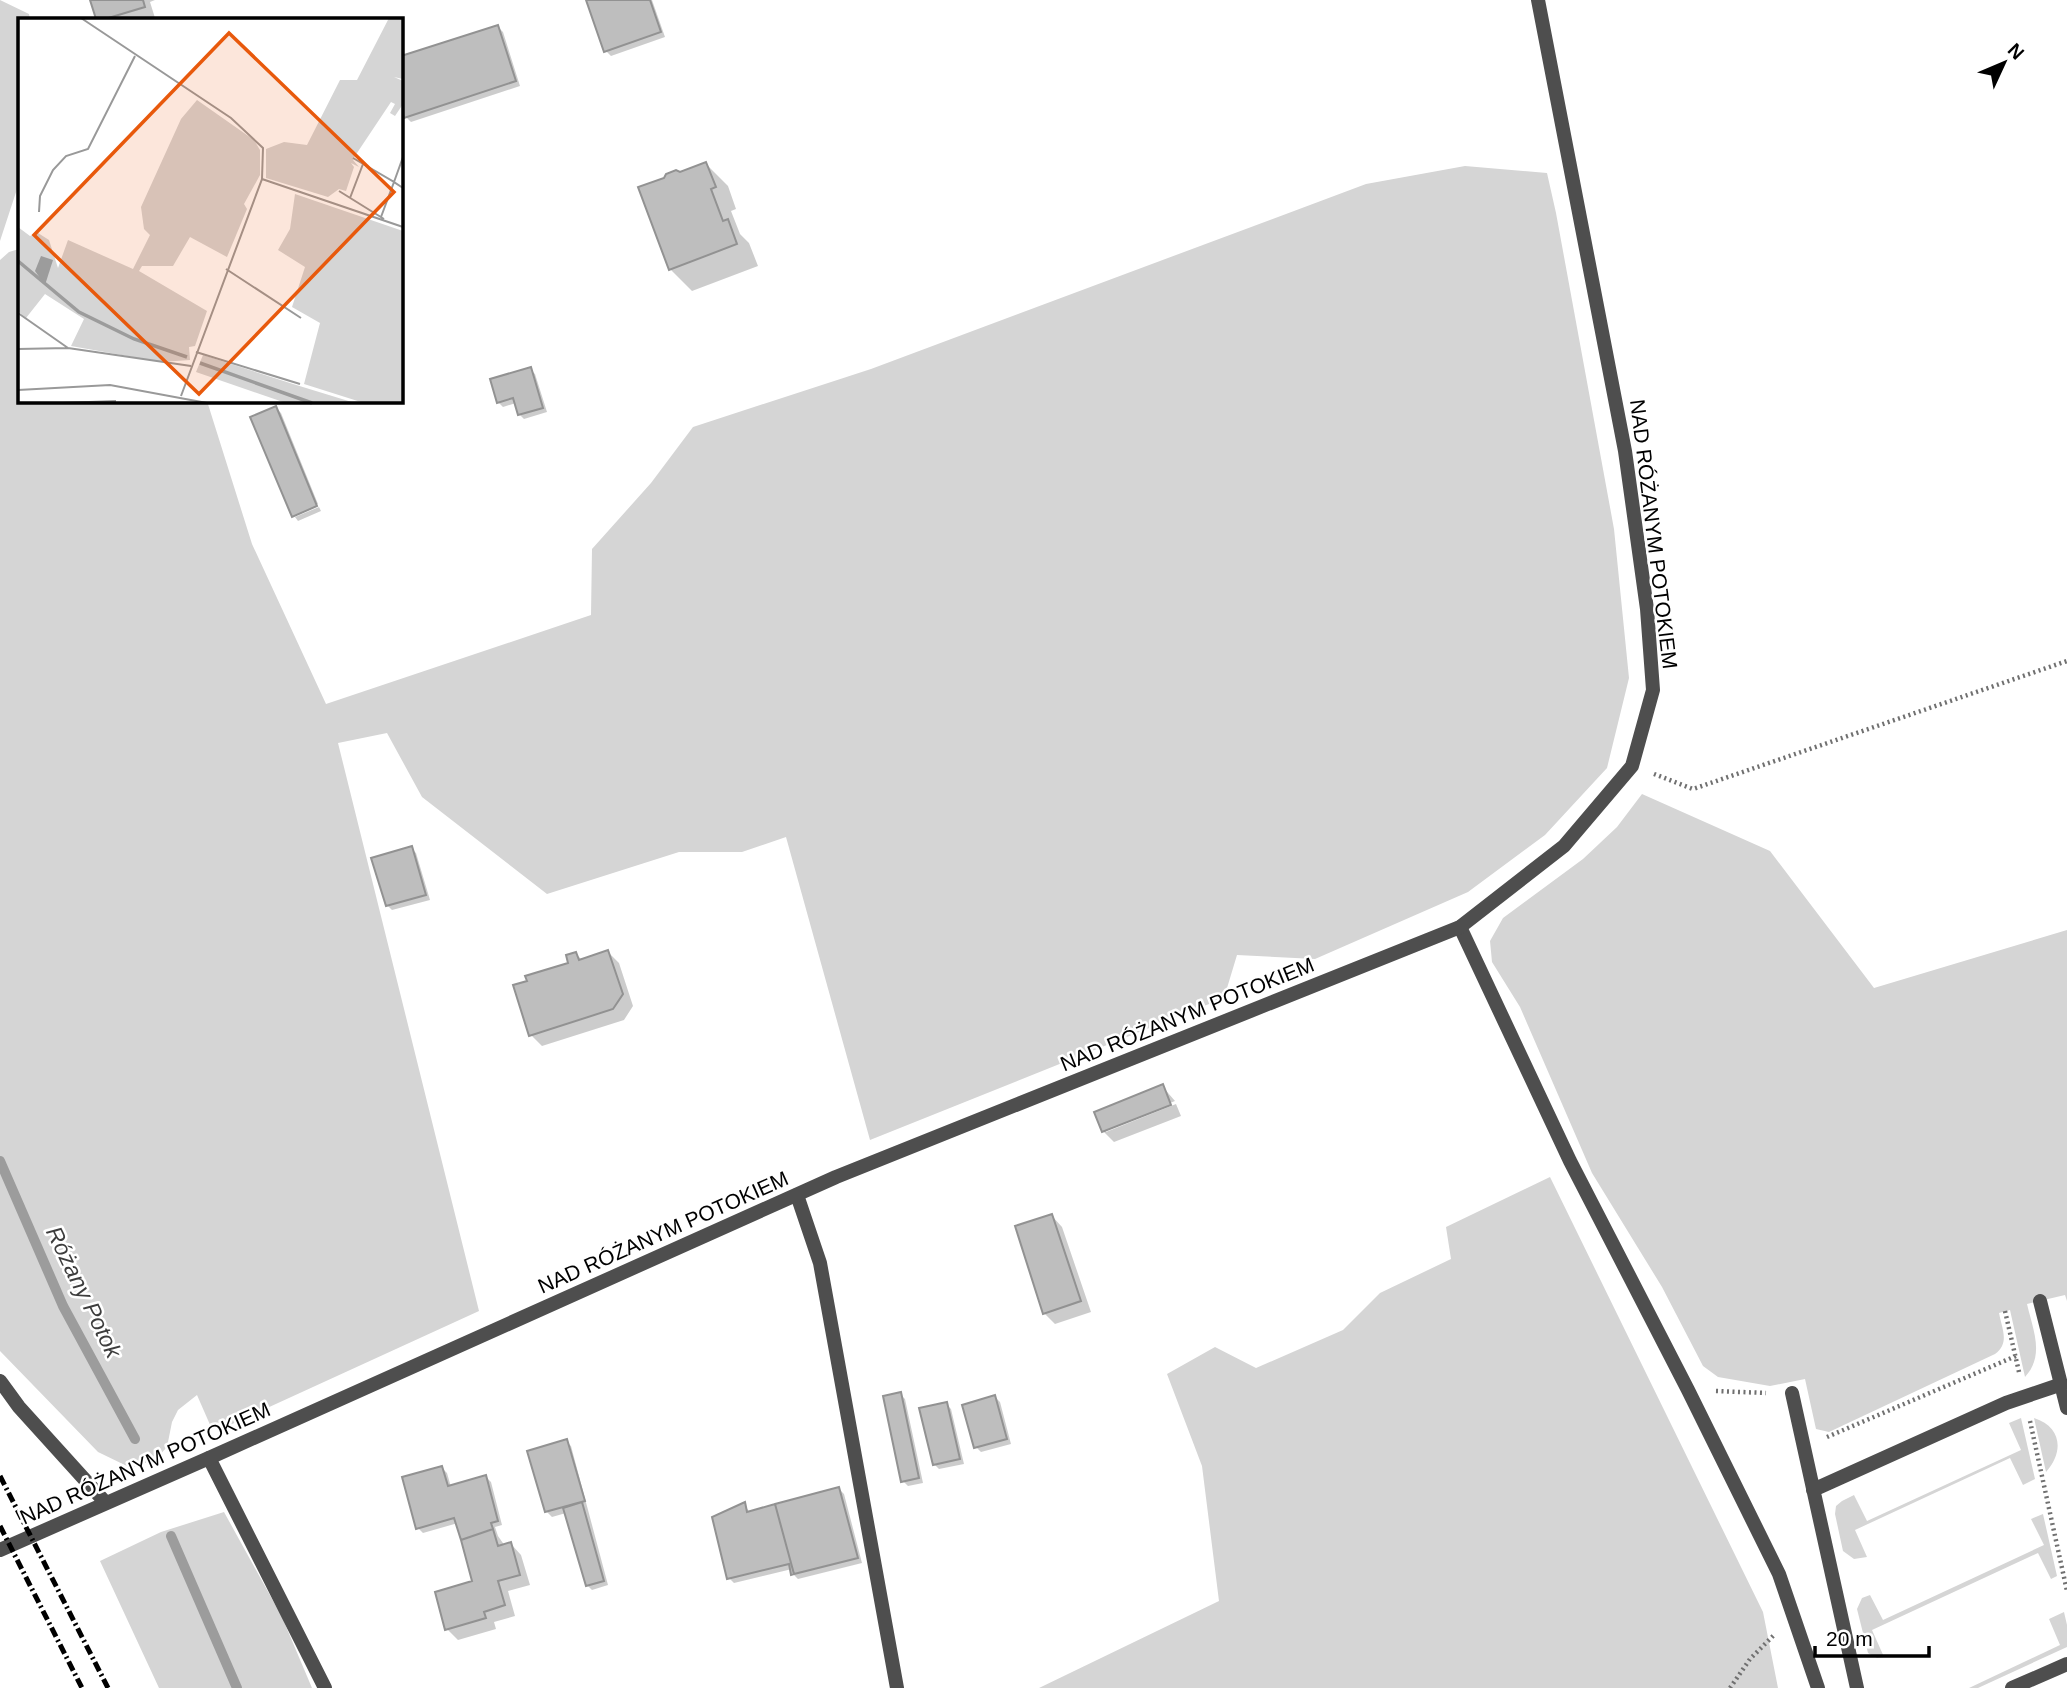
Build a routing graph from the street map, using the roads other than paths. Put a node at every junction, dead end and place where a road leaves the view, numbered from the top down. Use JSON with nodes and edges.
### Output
{"nodes":[{"id":1,"x":1538,"y":0,"type":"edge"},
{"id":2,"x":1460,"y":927,"type":"junction"},
{"id":3,"x":797,"y":1195,"type":"junction"},
{"id":4,"x":2040,"y":1301,"type":"dead end"},
{"id":5,"x":0,"y":1381,"type":"edge"},
{"id":6,"x":2062,"y":1384,"type":"junction"},
{"id":7,"x":1792,"y":1394,"type":"road end"},
{"id":8,"x":2067,"y":1408,"type":"edge"},
{"id":9,"x":209,"y":1458,"type":"junction"},
{"id":10,"x":1813,"y":1490,"type":"junction"},
{"id":11,"x":105,"y":1502,"type":"junction"},
{"id":12,"x":0,"y":1549,"type":"edge"},
{"id":13,"x":2067,"y":1664,"type":"edge"},
{"id":14,"x":325,"y":1688,"type":"edge"},
{"id":15,"x":897,"y":1688,"type":"edge"},
{"id":16,"x":1818,"y":1688,"type":"edge"},
{"id":17,"x":1857,"y":1688,"type":"edge"},
{"id":18,"x":2012,"y":1688,"type":"edge"}],
"edges":[{"from":1,"to":2,"type":"street","name":"NAD RÓŻANYM POTOKIEM"},
{"from":2,"to":3,"type":"street","name":"NAD RÓŻANYM POTOKIEM"},
{"from":2,"to":16,"type":"street"},
{"from":3,"to":9,"type":"street","name":"NAD RÓŻANYM POTOKIEM"},
{"from":3,"to":15,"type":"street"},
{"from":4,"to":6,"type":"street"},
{"from":5,"to":11,"type":"street"},
{"from":6,"to":8,"type":"street"},
{"from":6,"to":10,"type":"street"},
{"from":7,"to":10,"type":"street"},
{"from":9,"to":11,"type":"street","name":"NAD RÓŻANYM POTOKIEM"},
{"from":9,"to":14,"type":"street"},
{"from":10,"to":17,"type":"street"},
{"from":11,"to":12,"type":"street","name":"NAD RÓŻANYM POTOKIEM"},
{"from":13,"to":18,"type":"street"}]}
